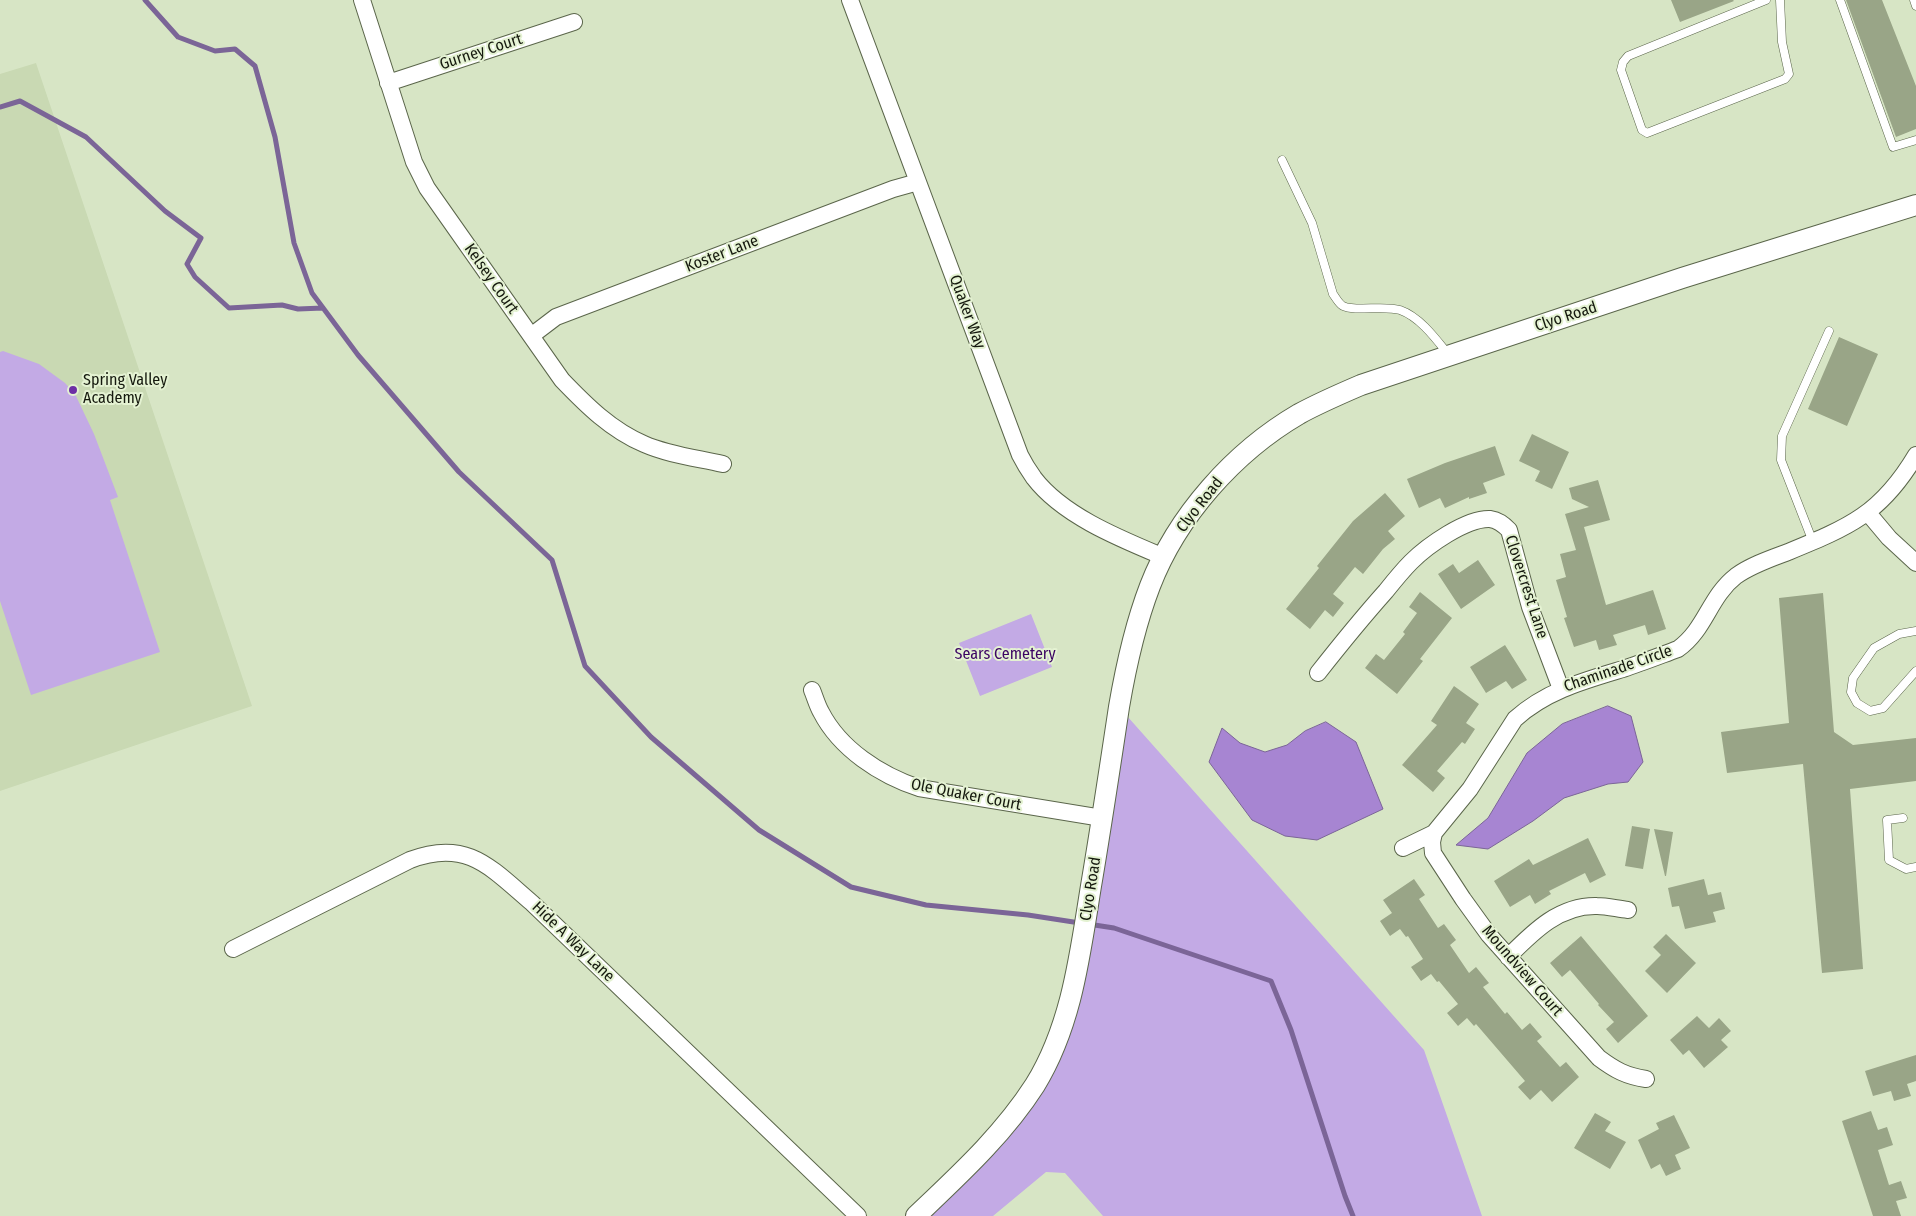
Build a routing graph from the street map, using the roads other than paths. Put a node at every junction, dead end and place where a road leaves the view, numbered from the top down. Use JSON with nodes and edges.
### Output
{"nodes":[{"id":1,"x":362,"y":0,"type":"edge"},
{"id":2,"x":850,"y":0,"type":"edge"},
{"id":3,"x":1766,"y":0,"type":"edge"},
{"id":4,"x":1780,"y":0,"type":"edge"},
{"id":5,"x":1840,"y":0,"type":"edge"},
{"id":6,"x":1914,"y":0,"type":"edge"},
{"id":7,"x":1916,"y":6,"type":"edge"},
{"id":8,"x":574,"y":22,"type":"dead end"},
{"id":9,"x":388,"y":84,"type":"junction"},
{"id":10,"x":1916,"y":140,"type":"edge"},
{"id":11,"x":1282,"y":160,"type":"dead end"},
{"id":12,"x":918,"y":182,"type":"junction"},
{"id":13,"x":1916,"y":204,"type":"edge"},
{"id":14,"x":1830,"y":331,"type":"dead end"},
{"id":15,"x":531,"y":336,"type":"junction"},
{"id":16,"x":1449,"y":356,"type":"junction"},
{"id":17,"x":1916,"y":455,"type":"edge"},
{"id":18,"x":723,"y":464,"type":"dead end"},
{"id":19,"x":1868,"y":513,"type":"junction"},
{"id":20,"x":1812,"y":542,"type":"junction"},
{"id":21,"x":1164,"y":557,"type":"junction"},
{"id":22,"x":1916,"y":563,"type":"edge"},
{"id":23,"x":1916,"y":632,"type":"edge"},
{"id":24,"x":1916,"y":671,"type":"edge"},
{"id":25,"x":1318,"y":673,"type":"dead end"},
{"id":26,"x":1561,"y":689,"type":"junction"},
{"id":27,"x":812,"y":690,"type":"dead end"},
{"id":28,"x":1102,"y":818,"type":"junction"},
{"id":29,"x":1904,"y":818,"type":"dead end"},
{"id":30,"x":1434,"y":833,"type":"junction"},
{"id":31,"x":1403,"y":848,"type":"dead end"},
{"id":32,"x":1916,"y":868,"type":"edge"},
{"id":33,"x":1628,"y":910,"type":"dead end"},
{"id":34,"x":233,"y":950,"type":"dead end"},
{"id":35,"x":1508,"y":957,"type":"junction"},
{"id":36,"x":1646,"y":1079,"type":"dead end"},
{"id":37,"x":858,"y":1216,"type":"edge"},
{"id":38,"x":916,"y":1216,"type":"edge"}],
"edges":[{"from":1,"to":9,"type":"street","name":"Kelsey Court"},
{"from":2,"to":12,"type":"street","name":"Quaker Way"},
{"from":3,"to":4,"type":"lane"},
{"from":5,"to":10,"type":"lane"},
{"from":6,"to":7,"type":"lane"},
{"from":8,"to":9,"type":"street","name":"Gurney Court"},
{"from":9,"to":15,"type":"street","name":"Kelsey Court"},
{"from":11,"to":16,"type":"lane"},
{"from":12,"to":15,"type":"street","name":"Koster Lane"},
{"from":12,"to":21,"type":"street","name":"Quaker Way"},
{"from":13,"to":16,"type":"street","name":"Clyo Road"},
{"from":14,"to":20,"type":"lane"},
{"from":15,"to":18,"type":"street","name":"Kelsey Court"},
{"from":16,"to":21,"type":"street","name":"Clyo Road"},
{"from":17,"to":19,"type":"street","name":"Chaminade Circle"},
{"from":19,"to":20,"type":"street","name":"Chaminade Circle"},
{"from":19,"to":22,"type":"street"},
{"from":20,"to":26,"type":"street","name":"Chaminade Circle"},
{"from":21,"to":28,"type":"street","name":"Clyo Road"},
{"from":23,"to":24,"type":"lane"},
{"from":25,"to":26,"type":"street","name":"Clovercrest Lane"},
{"from":26,"to":30,"type":"street","name":"Chaminade Circle"},
{"from":27,"to":28,"type":"street","name":"Ole Quaker Court"},
{"from":28,"to":38,"type":"street","name":"Clyo Road"},
{"from":29,"to":32,"type":"lane"},
{"from":30,"to":31,"type":"street","name":"Chaminade Circle"},
{"from":30,"to":35,"type":"street","name":"Moundview Court"},
{"from":33,"to":35,"type":"street"},
{"from":34,"to":37,"type":"street","name":"Hide A Way Lane"},
{"from":35,"to":36,"type":"street","name":"Moundview Court"}]}
